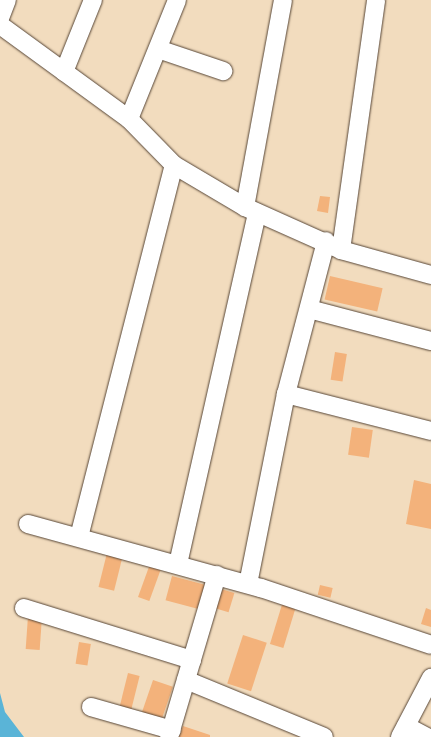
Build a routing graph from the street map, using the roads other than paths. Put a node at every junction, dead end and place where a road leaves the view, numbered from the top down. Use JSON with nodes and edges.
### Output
{"nodes":[{"id":1,"x":7,"y":0,"type":"edge"},
{"id":2,"x":93,"y":0,"type":"edge"},
{"id":3,"x":177,"y":0,"type":"edge"},
{"id":4,"x":283,"y":0,"type":"edge"},
{"id":5,"x":376,"y":0,"type":"edge"},
{"id":6,"x":0,"y":18,"type":"edge"},
{"id":7,"x":0,"y":25,"type":"edge"},
{"id":8,"x":158,"y":49,"type":"junction"},
{"id":9,"x":224,"y":70,"type":"dead end"},
{"id":10,"x":64,"y":72,"type":"junction"},
{"id":11,"x":129,"y":119,"type":"junction"},
{"id":12,"x":174,"y":165,"type":"junction"},
{"id":13,"x":251,"y":210,"type":"junction"},
{"id":14,"x":334,"y":246,"type":"junction"},
{"id":15,"x":431,"y":275,"type":"edge"},
{"id":16,"x":309,"y":309,"type":"junction"},
{"id":17,"x":431,"y":341,"type":"edge"},
{"id":18,"x":286,"y":394,"type":"junction"},
{"id":19,"x":431,"y":431,"type":"edge"},
{"id":20,"x":28,"y":524,"type":"dead end"},
{"id":21,"x":79,"y":537,"type":"junction"},
{"id":22,"x":178,"y":564,"type":"junction"},
{"id":23,"x":217,"y":575,"type":"junction"},
{"id":24,"x":248,"y":584,"type":"junction"},
{"id":25,"x":24,"y":608,"type":"dead end"},
{"id":26,"x":431,"y":645,"type":"edge"},
{"id":27,"x":192,"y":660,"type":"junction"},
{"id":28,"x":186,"y":680,"type":"junction"},
{"id":29,"x":429,"y":686,"type":"edge"},
{"id":30,"x":91,"y":707,"type":"dead end"},
{"id":31,"x":403,"y":731,"type":"edge"},
{"id":32,"x":171,"y":733,"type":"edge"},
{"id":33,"x":324,"y":737,"type":"edge"},
{"id":34,"x":427,"y":737,"type":"edge"}],
"edges":[{"from":1,"to":6,"type":"street"},
{"from":2,"to":10,"type":"street"},
{"from":3,"to":8,"type":"street"},
{"from":4,"to":13,"type":"street"},
{"from":5,"to":14,"type":"street"},
{"from":7,"to":10,"type":"street"},
{"from":8,"to":9,"type":"street"},
{"from":8,"to":11,"type":"street"},
{"from":10,"to":11,"type":"street"},
{"from":11,"to":12,"type":"street"},
{"from":12,"to":13,"type":"street"},
{"from":12,"to":21,"type":"street"},
{"from":13,"to":14,"type":"street"},
{"from":13,"to":22,"type":"street"},
{"from":14,"to":15,"type":"street"},
{"from":14,"to":16,"type":"street"},
{"from":16,"to":17,"type":"street"},
{"from":16,"to":18,"type":"street"},
{"from":18,"to":19,"type":"street"},
{"from":18,"to":24,"type":"street"},
{"from":20,"to":21,"type":"street"},
{"from":21,"to":22,"type":"street"},
{"from":22,"to":23,"type":"street"},
{"from":23,"to":24,"type":"street"},
{"from":23,"to":27,"type":"street"},
{"from":24,"to":26,"type":"street"},
{"from":25,"to":27,"type":"street"},
{"from":27,"to":28,"type":"street"},
{"from":28,"to":32,"type":"street"},
{"from":28,"to":33,"type":"street"},
{"from":29,"to":31,"type":"street"},
{"from":30,"to":32,"type":"street"},
{"from":31,"to":34,"type":"street"}]}
